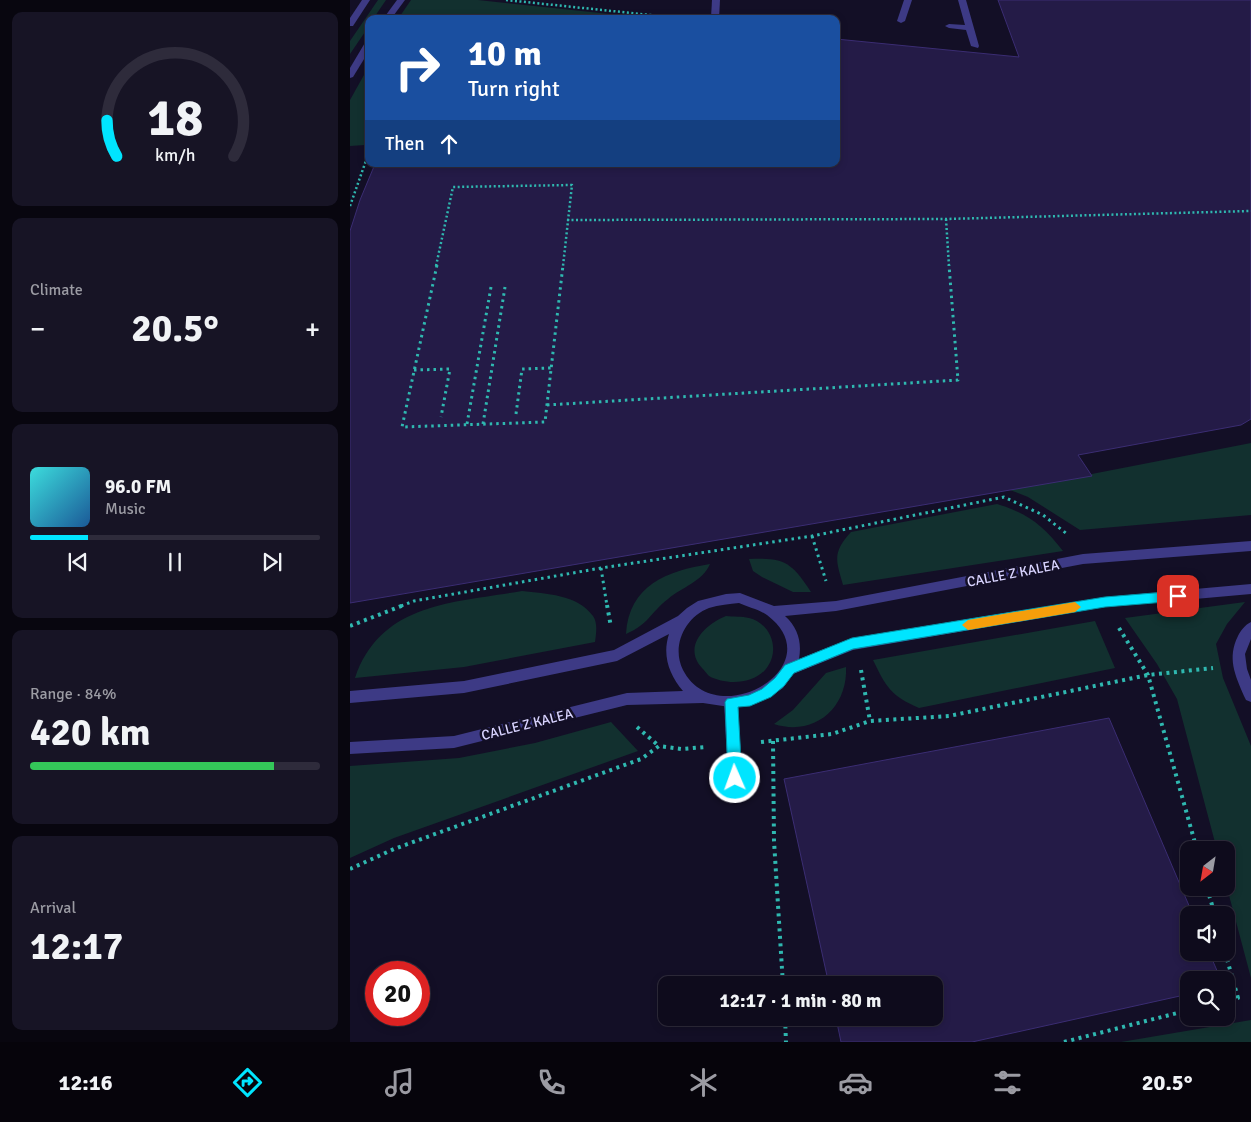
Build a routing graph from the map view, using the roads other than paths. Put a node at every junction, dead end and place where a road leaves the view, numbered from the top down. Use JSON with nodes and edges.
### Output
{"nodes":[{"id":1,"x":366,"y":0,"type":"edge"},
{"id":2,"x":401,"y":0,"type":"edge"},
{"id":3,"x":716,"y":0,"type":"edge"},
{"id":4,"x":908,"y":0,"type":"edge"},
{"id":5,"x":962,"y":0,"type":"edge"},
{"id":6,"x":390,"y":15,"type":"edge"},
{"id":7,"x":715,"y":15,"type":"edge"},
{"id":8,"x":901,"y":21,"type":"dead end"},
{"id":9,"x":350,"y":24,"type":"edge"},
{"id":10,"x":949,"y":26,"type":"dead end"},
{"id":11,"x":970,"y":28,"type":"junction"},
{"id":12,"x":975,"y":46,"type":"dead end"},
{"id":13,"x":365,"y":50,"type":"edge"},
{"id":14,"x":350,"y":75,"type":"edge"},
{"id":15,"x":1251,"y":546,"type":"edge"},
{"id":16,"x":1251,"y":590,"type":"edge"},
{"id":17,"x":776,"y":611,"type":"junction"},
{"id":18,"x":686,"y":617,"type":"junction"},
{"id":19,"x":1251,"y":628,"type":"edge"},
{"id":20,"x":789,"y":669,"type":"junction"},
{"id":21,"x":350,"y":696,"type":"edge"},
{"id":22,"x":1251,"y":696,"type":"edge"},
{"id":23,"x":704,"y":697,"type":"junction"},
{"id":24,"x":731,"y":702,"type":"junction"},
{"id":25,"x":350,"y":748,"type":"edge"},
{"id":26,"x":735,"y":778,"type":"dead end"}],
"edges":[{"from":1,"to":9,"type":"street"},
{"from":2,"to":6,"type":"street"},
{"from":3,"to":7,"type":"street"},
{"from":4,"to":8,"type":"street"},
{"from":5,"to":11,"type":"street"},
{"from":10,"to":11,"type":"street"},
{"from":11,"to":12,"type":"street"},
{"from":13,"to":14,"type":"street"},
{"from":15,"to":17,"type":"street","name":"CALLE Z KALEA"},
{"from":16,"to":20,"type":"street"},
{"from":17,"to":18,"type":"street"},
{"from":17,"to":20,"type":"street"},
{"from":18,"to":21,"type":"street"},
{"from":18,"to":23,"type":"street"},
{"from":19,"to":22,"type":"street"},
{"from":20,"to":24,"type":"street"},
{"from":23,"to":24,"type":"street"},
{"from":23,"to":25,"type":"street","name":"CALLE Z KALEA"},
{"from":24,"to":26,"type":"street"}]}
